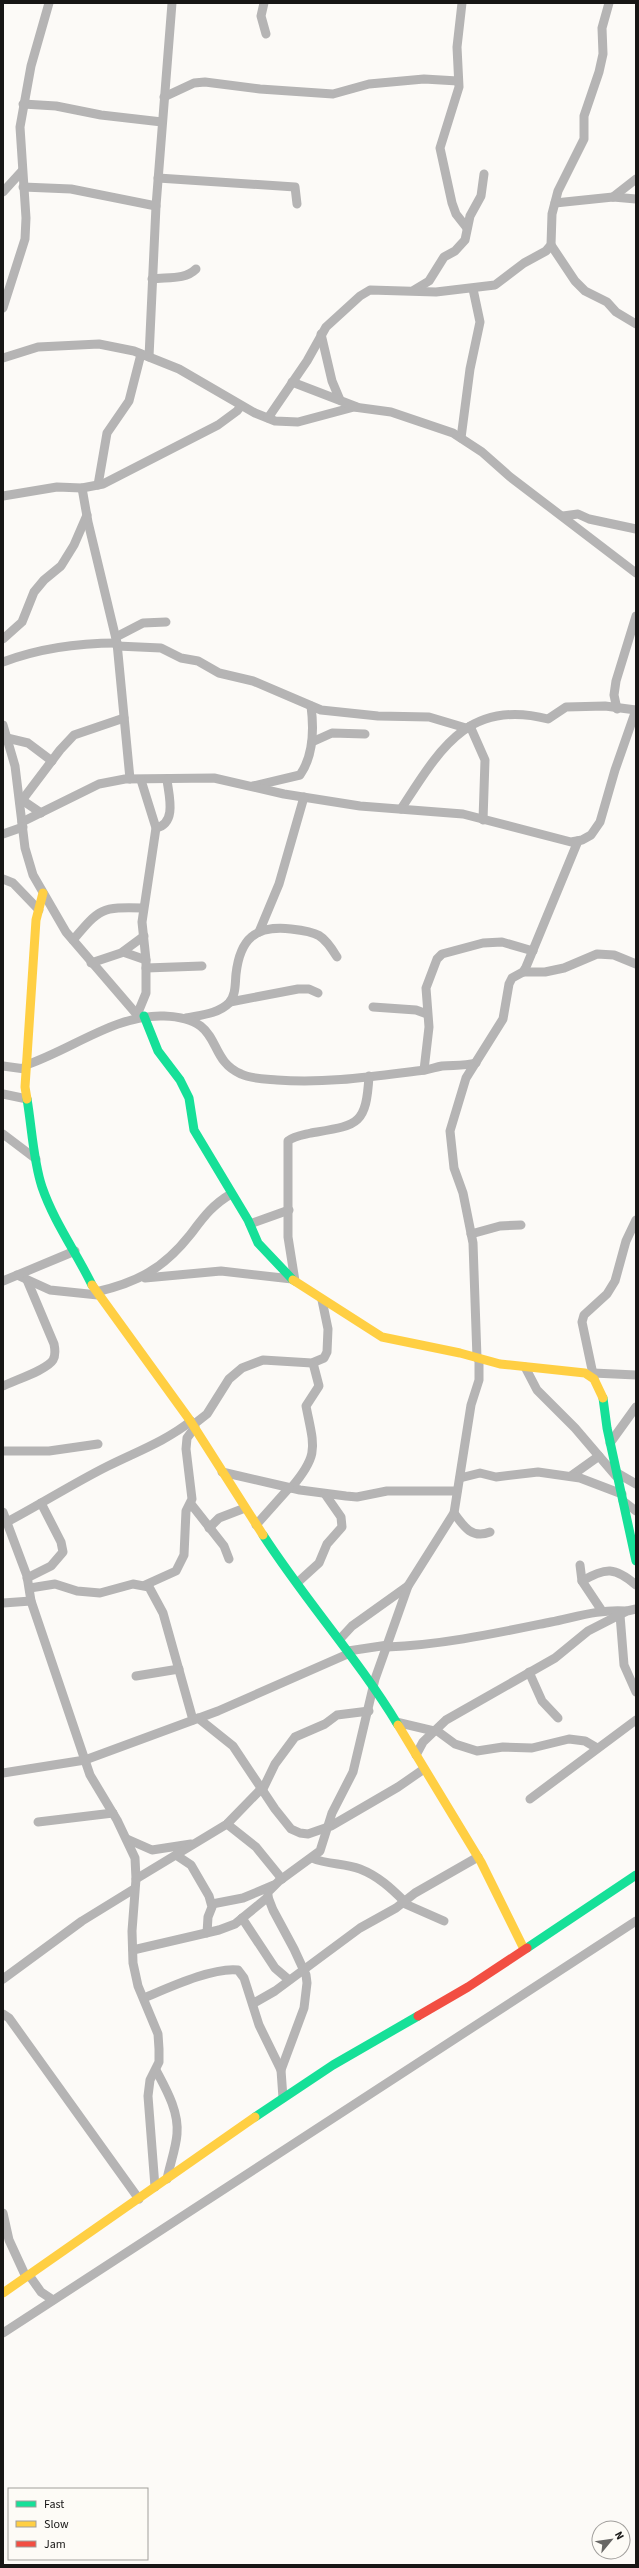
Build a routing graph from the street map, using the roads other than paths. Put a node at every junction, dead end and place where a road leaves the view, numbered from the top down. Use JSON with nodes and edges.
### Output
{"nodes":[{"id":1,"x":49,"y":3,"type":"edge"},
{"id":2,"x":172,"y":3,"type":"edge"},
{"id":3,"x":264,"y":3,"type":"edge"},
{"id":4,"x":462,"y":3,"type":"edge"},
{"id":5,"x":609,"y":3,"type":"edge"},
{"id":6,"x":266,"y":34,"type":"dead end"},
{"id":7,"x":458,"y":81,"type":"junction"},
{"id":8,"x":164,"y":97,"type":"junction"},
{"id":9,"x":23,"y":104,"type":"junction"},
{"id":10,"x":162,"y":122,"type":"junction"},
{"id":11,"x":22,"y":171,"type":"junction"},
{"id":12,"x":484,"y":174,"type":"dead end"},
{"id":13,"x":158,"y":178,"type":"junction"},
{"id":14,"x":636,"y":179,"type":"edge"},
{"id":15,"x":23,"y":187,"type":"junction"},
{"id":16,"x":3,"y":192,"type":"edge"},
{"id":17,"x":612,"y":197,"type":"junction"},
{"id":18,"x":636,"y":199,"type":"edge"},
{"id":19,"x":555,"y":203,"type":"junction"},
{"id":20,"x":297,"y":204,"type":"dead end"},
{"id":21,"x":156,"y":206,"type":"junction"},
{"id":22,"x":467,"y":228,"type":"junction"},
{"id":23,"x":551,"y":245,"type":"junction"},
{"id":24,"x":196,"y":269,"type":"dead end"},
{"id":25,"x":152,"y":279,"type":"junction"},
{"id":26,"x":473,"y":289,"type":"junction"},
{"id":27,"x":414,"y":290,"type":"junction"},
{"id":28,"x":3,"y":308,"type":"edge"},
{"id":29,"x":636,"y":324,"type":"edge"},
{"id":30,"x":321,"y":334,"type":"junction"},
{"id":31,"x":145,"y":355,"type":"junction"},
{"id":32,"x":3,"y":358,"type":"edge"},
{"id":33,"x":292,"y":382,"type":"junction"},
{"id":34,"x":340,"y":400,"type":"junction"},
{"id":35,"x":241,"y":406,"type":"junction"},
{"id":36,"x":358,"y":407,"type":"junction"},
{"id":37,"x":268,"y":418,"type":"junction"},
{"id":38,"x":461,"y":438,"type":"junction"},
{"id":39,"x":98,"y":485,"type":"junction"},
{"id":40,"x":82,"y":488,"type":"junction"},
{"id":41,"x":3,"y":496,"type":"edge"},
{"id":42,"x":87,"y":515,"type":"junction"},
{"id":43,"x":563,"y":516,"type":"junction"},
{"id":44,"x":636,"y":530,"type":"edge"},
{"id":45,"x":636,"y":573,"type":"edge"},
{"id":46,"x":636,"y":616,"type":"edge"},
{"id":47,"x":166,"y":622,"type":"dead end"},
{"id":48,"x":3,"y":639,"type":"edge"},
{"id":49,"x":117,"y":642,"type":"junction"},
{"id":50,"x":3,"y":662,"type":"edge"},
{"id":51,"x":311,"y":706,"type":"junction"},
{"id":52,"x":617,"y":709,"type":"junction"},
{"id":53,"x":636,"y":710,"type":"edge"},
{"id":54,"x":124,"y":718,"type":"junction"},
{"id":55,"x":3,"y":725,"type":"edge"},
{"id":56,"x":468,"y":727,"type":"junction"},
{"id":57,"x":365,"y":734,"type":"dead end"},
{"id":58,"x":7,"y":738,"type":"junction"},
{"id":59,"x":312,"y":742,"type":"junction"},
{"id":60,"x":52,"y":761,"type":"junction"},
{"id":61,"x":130,"y":780,"type":"junction"},
{"id":62,"x":141,"y":780,"type":"junction"},
{"id":63,"x":167,"y":780,"type":"junction"},
{"id":64,"x":252,"y":787,"type":"junction"},
{"id":65,"x":304,"y":797,"type":"junction"},
{"id":66,"x":21,"y":802,"type":"junction"},
{"id":67,"x":401,"y":809,"type":"junction"},
{"id":68,"x":41,"y":813,"type":"junction"},
{"id":69,"x":484,"y":820,"type":"junction"},
{"id":70,"x":23,"y":824,"type":"junction"},
{"id":71,"x":156,"y":828,"type":"junction"},
{"id":72,"x":3,"y":834,"type":"edge"},
{"id":73,"x":578,"y":841,"type":"junction"},
{"id":74,"x":3,"y":879,"type":"edge"},
{"id":75,"x":43,"y":893,"type":"junction"},
{"id":76,"x":143,"y":908,"type":"junction"},
{"id":77,"x":39,"y":910,"type":"junction"},
{"id":78,"x":259,"y":932,"type":"junction"},
{"id":79,"x":144,"y":936,"type":"junction"},
{"id":80,"x":73,"y":940,"type":"junction"},
{"id":81,"x":533,"y":951,"type":"junction"},
{"id":82,"x":123,"y":952,"type":"junction"},
{"id":83,"x":337,"y":957,"type":"dead end"},
{"id":84,"x":91,"y":962,"type":"junction"},
{"id":85,"x":146,"y":964,"type":"junction"},
{"id":86,"x":636,"y":964,"type":"edge"},
{"id":87,"x":202,"y":966,"type":"dead end"},
{"id":88,"x":522,"y":972,"type":"junction"},
{"id":89,"x":318,"y":993,"type":"dead end"},
{"id":90,"x":230,"y":1002,"type":"junction"},
{"id":91,"x":373,"y":1007,"type":"dead end"},
{"id":92,"x":427,"y":1014,"type":"junction"},
{"id":93,"x":140,"y":1016,"type":"junction"},
{"id":94,"x":186,"y":1018,"type":"junction"},
{"id":95,"x":476,"y":1063,"type":"junction"},
{"id":96,"x":3,"y":1066,"type":"edge"},
{"id":97,"x":25,"y":1067,"type":"junction"},
{"id":98,"x":424,"y":1070,"type":"junction"},
{"id":99,"x":369,"y":1076,"type":"junction"},
{"id":100,"x":3,"y":1094,"type":"edge"},
{"id":101,"x":27,"y":1098,"type":"junction"},
{"id":102,"x":3,"y":1134,"type":"edge"},
{"id":103,"x":36,"y":1159,"type":"junction"},
{"id":104,"x":231,"y":1194,"type":"junction"},
{"id":105,"x":289,"y":1210,"type":"junction"},
{"id":106,"x":636,"y":1220,"type":"edge"},
{"id":107,"x":250,"y":1224,"type":"junction"},
{"id":108,"x":521,"y":1225,"type":"dead end"},
{"id":109,"x":633,"y":1230,"type":"edge"},
{"id":110,"x":471,"y":1234,"type":"junction"},
{"id":111,"x":75,"y":1251,"type":"junction"},
{"id":112,"x":17,"y":1275,"type":"junction"},
{"id":113,"x":142,"y":1278,"type":"junction"},
{"id":114,"x":27,"y":1280,"type":"junction"},
{"id":115,"x":293,"y":1280,"type":"junction"},
{"id":116,"x":3,"y":1281,"type":"edge"},
{"id":117,"x":97,"y":1293,"type":"junction"},
{"id":118,"x":322,"y":1300,"type":"junction"},
{"id":119,"x":478,"y":1358,"type":"junction"},
{"id":120,"x":313,"y":1363,"type":"junction"},
{"id":121,"x":525,"y":1367,"type":"junction"},
{"id":122,"x":636,"y":1375,"type":"edge"},
{"id":123,"x":593,"y":1376,"type":"junction"},
{"id":124,"x":3,"y":1386,"type":"edge"},
{"id":125,"x":636,"y":1407,"type":"edge"},
{"id":126,"x":193,"y":1424,"type":"junction"},
{"id":127,"x":98,"y":1444,"type":"dead end"},
{"id":128,"x":611,"y":1444,"type":"junction"},
{"id":129,"x":3,"y":1451,"type":"edge"},
{"id":130,"x":599,"y":1457,"type":"junction"},
{"id":131,"x":222,"y":1472,"type":"junction"},
{"id":132,"x":571,"y":1476,"type":"junction"},
{"id":133,"x":618,"y":1476,"type":"junction"},
{"id":134,"x":460,"y":1478,"type":"junction"},
{"id":135,"x":636,"y":1484,"type":"edge"},
{"id":136,"x":290,"y":1488,"type":"junction"},
{"id":137,"x":457,"y":1491,"type":"junction"},
{"id":138,"x":325,"y":1494,"type":"junction"},
{"id":139,"x":622,"y":1498,"type":"junction"},
{"id":140,"x":41,"y":1503,"type":"junction"},
{"id":141,"x":191,"y":1504,"type":"junction"},
{"id":142,"x":245,"y":1508,"type":"junction"},
{"id":143,"x":636,"y":1511,"type":"edge"},
{"id":144,"x":3,"y":1512,"type":"edge"},
{"id":145,"x":454,"y":1513,"type":"junction"},
{"id":146,"x":7,"y":1522,"type":"junction"},
{"id":147,"x":256,"y":1526,"type":"junction"},
{"id":148,"x":209,"y":1528,"type":"junction"},
{"id":149,"x":490,"y":1532,"type":"dead end"},
{"id":150,"x":230,"y":1559,"type":"dead end"},
{"id":151,"x":636,"y":1561,"type":"edge"},
{"id":152,"x":580,"y":1565,"type":"dead end"},
{"id":153,"x":27,"y":1578,"type":"junction"},
{"id":154,"x":582,"y":1581,"type":"junction"},
{"id":155,"x":297,"y":1583,"type":"junction"},
{"id":156,"x":636,"y":1585,"type":"edge"},
{"id":157,"x":145,"y":1586,"type":"junction"},
{"id":158,"x":408,"y":1586,"type":"junction"},
{"id":159,"x":30,"y":1588,"type":"junction"},
{"id":160,"x":31,"y":1601,"type":"junction"},
{"id":161,"x":3,"y":1603,"type":"edge"},
{"id":162,"x":630,"y":1610,"type":"edge"},
{"id":163,"x":602,"y":1611,"type":"junction"},
{"id":164,"x":340,"y":1639,"type":"junction"},
{"id":165,"x":387,"y":1646,"type":"junction"},
{"id":166,"x":349,"y":1652,"type":"junction"},
{"id":167,"x":179,"y":1669,"type":"junction"},
{"id":168,"x":529,"y":1672,"type":"junction"},
{"id":169,"x":136,"y":1676,"type":"dead end"},
{"id":170,"x":374,"y":1689,"type":"junction"},
{"id":171,"x":636,"y":1692,"type":"edge"},
{"id":172,"x":369,"y":1711,"type":"junction"},
{"id":173,"x":558,"y":1718,"type":"dead end"},
{"id":174,"x":196,"y":1719,"type":"junction"},
{"id":175,"x":636,"y":1720,"type":"edge"},
{"id":176,"x":396,"y":1722,"type":"junction"},
{"id":177,"x":435,"y":1731,"type":"junction"},
{"id":178,"x":597,"y":1748,"type":"junction"},
{"id":179,"x":416,"y":1755,"type":"junction"},
{"id":180,"x":85,"y":1760,"type":"junction"},
{"id":181,"x":424,"y":1769,"type":"junction"},
{"id":182,"x":3,"y":1773,"type":"edge"},
{"id":183,"x":261,"y":1790,"type":"junction"},
{"id":184,"x":530,"y":1799,"type":"dead end"},
{"id":185,"x":113,"y":1814,"type":"junction"},
{"id":186,"x":38,"y":1822,"type":"dead end"},
{"id":187,"x":227,"y":1824,"type":"junction"},
{"id":188,"x":328,"y":1827,"type":"junction"},
{"id":189,"x":127,"y":1839,"type":"junction"},
{"id":190,"x":194,"y":1844,"type":"junction"},
{"id":191,"x":176,"y":1855,"type":"junction"},
{"id":192,"x":478,"y":1856,"type":"junction"},
{"id":193,"x":312,"y":1858,"type":"junction"},
{"id":194,"x":636,"y":1875,"type":"edge"},
{"id":195,"x":136,"y":1879,"type":"junction"},
{"id":196,"x":279,"y":1882,"type":"junction"},
{"id":197,"x":134,"y":1889,"type":"junction"},
{"id":198,"x":268,"y":1897,"type":"junction"},
{"id":199,"x":404,"y":1902,"type":"junction"},
{"id":200,"x":212,"y":1904,"type":"junction"},
{"id":201,"x":242,"y":1918,"type":"junction"},
{"id":202,"x":444,"y":1920,"type":"dead end"},
{"id":203,"x":636,"y":1921,"type":"edge"},
{"id":204,"x":207,"y":1933,"type":"junction"},
{"id":205,"x":524,"y":1949,"type":"junction"},
{"id":206,"x":133,"y":1950,"type":"junction"},
{"id":207,"x":303,"y":1969,"type":"junction"},
{"id":208,"x":3,"y":1979,"type":"edge"},
{"id":209,"x":289,"y":1980,"type":"junction"},
{"id":210,"x":144,"y":1998,"type":"junction"},
{"id":211,"x":254,"y":2003,"type":"junction"},
{"id":212,"x":3,"y":2014,"type":"edge"},
{"id":213,"x":156,"y":2070,"type":"junction"},
{"id":214,"x":281,"y":2070,"type":"junction"},
{"id":215,"x":283,"y":2098,"type":"junction"},
{"id":216,"x":167,"y":2179,"type":"junction"},
{"id":217,"x":155,"y":2187,"type":"junction"},
{"id":218,"x":139,"y":2199,"type":"junction"},
{"id":219,"x":3,"y":2213,"type":"edge"},
{"id":220,"x":27,"y":2276,"type":"junction"},
{"id":221,"x":3,"y":2293,"type":"edge"},
{"id":222,"x":53,"y":2300,"type":"junction"},
{"id":223,"x":3,"y":2333,"type":"edge"}],
"edges":[{"from":1,"to":9,"type":"street"},
{"from":2,"to":8,"type":"street"},
{"from":3,"to":6,"type":"street"},
{"from":4,"to":7,"type":"street"},
{"from":5,"to":19,"type":"street"},
{"from":7,"to":8,"type":"street"},
{"from":7,"to":22,"type":"street"},
{"from":8,"to":10,"type":"street"},
{"from":9,"to":10,"type":"street"},
{"from":9,"to":11,"type":"street"},
{"from":10,"to":13,"type":"street"},
{"from":11,"to":15,"type":"street"},
{"from":11,"to":16,"type":"street"},
{"from":12,"to":22,"type":"street"},
{"from":13,"to":20,"type":"street"},
{"from":13,"to":21,"type":"street"},
{"from":14,"to":17,"type":"street"},
{"from":15,"to":21,"type":"street"},
{"from":15,"to":28,"type":"street"},
{"from":17,"to":18,"type":"street"},
{"from":17,"to":19,"type":"street"},
{"from":19,"to":23,"type":"street"},
{"from":21,"to":25,"type":"street"},
{"from":22,"to":27,"type":"street"},
{"from":23,"to":26,"type":"street"},
{"from":23,"to":29,"type":"street"},
{"from":24,"to":25,"type":"street"},
{"from":25,"to":31,"type":"street"},
{"from":26,"to":27,"type":"street"},
{"from":26,"to":38,"type":"street"},
{"from":27,"to":30,"type":"street"},
{"from":30,"to":33,"type":"street"},
{"from":30,"to":34,"type":"street"},
{"from":31,"to":32,"type":"street"},
{"from":31,"to":35,"type":"street"},
{"from":31,"to":39,"type":"street"},
{"from":33,"to":34,"type":"street"},
{"from":33,"to":37,"type":"street"},
{"from":34,"to":36,"type":"street"},
{"from":35,"to":37,"type":"street"},
{"from":35,"to":39,"type":"street"},
{"from":36,"to":37,"type":"street"},
{"from":36,"to":38,"type":"street"},
{"from":38,"to":43,"type":"street"},
{"from":39,"to":40,"type":"street"},
{"from":40,"to":41,"type":"street"},
{"from":40,"to":42,"type":"street"},
{"from":42,"to":48,"type":"street"},
{"from":42,"to":49,"type":"street"},
{"from":43,"to":44,"type":"street"},
{"from":43,"to":45,"type":"street"},
{"from":46,"to":52,"type":"street"},
{"from":47,"to":49,"type":"street"},
{"from":49,"to":50,"type":"street"},
{"from":49,"to":51,"type":"street"},
{"from":49,"to":54,"type":"street"},
{"from":51,"to":56,"type":"street"},
{"from":51,"to":59,"type":"street"},
{"from":52,"to":53,"type":"street"},
{"from":52,"to":56,"type":"street"},
{"from":53,"to":73,"type":"street"},
{"from":54,"to":60,"type":"street"},
{"from":54,"to":61,"type":"street"},
{"from":55,"to":58,"type":"street"},
{"from":56,"to":67,"type":"street"},
{"from":56,"to":69,"type":"street"},
{"from":57,"to":59,"type":"street"},
{"from":58,"to":60,"type":"street"},
{"from":58,"to":66,"type":"street"},
{"from":59,"to":64,"type":"street"},
{"from":60,"to":66,"type":"street"},
{"from":61,"to":62,"type":"street"},
{"from":61,"to":68,"type":"street"},
{"from":62,"to":63,"type":"street"},
{"from":62,"to":71,"type":"street"},
{"from":63,"to":64,"type":"street"},
{"from":63,"to":71,"type":"street"},
{"from":64,"to":65,"type":"street"},
{"from":65,"to":67,"type":"street"},
{"from":65,"to":78,"type":"street"},
{"from":66,"to":68,"type":"street"},
{"from":66,"to":70,"type":"street"},
{"from":67,"to":69,"type":"street"},
{"from":68,"to":70,"type":"street"},
{"from":69,"to":73,"type":"street"},
{"from":70,"to":72,"type":"street"},
{"from":70,"to":75,"type":"street"},
{"from":71,"to":76,"type":"street"},
{"from":73,"to":81,"type":"street"},
{"from":74,"to":77,"type":"street"},
{"from":75,"to":77,"type":"street"},
{"from":75,"to":80,"type":"street"},
{"from":76,"to":79,"type":"street"},
{"from":76,"to":80,"type":"street"},
{"from":77,"to":97,"type":"street"},
{"from":78,"to":83,"type":"street"},
{"from":78,"to":90,"type":"street"},
{"from":79,"to":82,"type":"street"},
{"from":79,"to":85,"type":"street"},
{"from":80,"to":84,"type":"street"},
{"from":81,"to":88,"type":"street"},
{"from":81,"to":92,"type":"street"},
{"from":82,"to":84,"type":"street"},
{"from":82,"to":85,"type":"street"},
{"from":84,"to":93,"type":"street"},
{"from":85,"to":87,"type":"street"},
{"from":85,"to":93,"type":"street"},
{"from":86,"to":88,"type":"street"},
{"from":88,"to":95,"type":"street"},
{"from":89,"to":90,"type":"street"},
{"from":90,"to":94,"type":"street"},
{"from":91,"to":92,"type":"street"},
{"from":92,"to":98,"type":"street"},
{"from":93,"to":94,"type":"street"},
{"from":93,"to":97,"type":"street"},
{"from":93,"to":104,"type":"street"},
{"from":94,"to":99,"type":"street"},
{"from":95,"to":98,"type":"street"},
{"from":95,"to":110,"type":"street"},
{"from":96,"to":97,"type":"street"},
{"from":97,"to":101,"type":"street"},
{"from":98,"to":99,"type":"street"},
{"from":99,"to":105,"type":"street"},
{"from":100,"to":101,"type":"street"},
{"from":101,"to":103,"type":"street"},
{"from":102,"to":103,"type":"street"},
{"from":103,"to":111,"type":"street"},
{"from":104,"to":107,"type":"street"},
{"from":104,"to":113,"type":"street"},
{"from":105,"to":107,"type":"street"},
{"from":105,"to":115,"type":"street"},
{"from":106,"to":109,"type":"street"},
{"from":107,"to":115,"type":"street"},
{"from":108,"to":110,"type":"street"},
{"from":109,"to":123,"type":"street"},
{"from":110,"to":119,"type":"street"},
{"from":111,"to":112,"type":"street"},
{"from":111,"to":117,"type":"street"},
{"from":112,"to":114,"type":"street"},
{"from":112,"to":116,"type":"street"},
{"from":113,"to":115,"type":"street"},
{"from":113,"to":117,"type":"street"},
{"from":114,"to":117,"type":"street"},
{"from":114,"to":124,"type":"street"},
{"from":115,"to":118,"type":"street"},
{"from":117,"to":126,"type":"street"},
{"from":118,"to":119,"type":"street"},
{"from":118,"to":120,"type":"street"},
{"from":119,"to":121,"type":"street"},
{"from":119,"to":134,"type":"street"},
{"from":120,"to":126,"type":"street"},
{"from":120,"to":136,"type":"street"},
{"from":121,"to":123,"type":"street"},
{"from":121,"to":130,"type":"street"},
{"from":122,"to":123,"type":"street"},
{"from":123,"to":128,"type":"street"},
{"from":125,"to":128,"type":"street"},
{"from":126,"to":131,"type":"street"},
{"from":126,"to":140,"type":"street"},
{"from":126,"to":141,"type":"street"},
{"from":127,"to":129,"type":"street"},
{"from":128,"to":130,"type":"street"},
{"from":128,"to":133,"type":"street"},
{"from":130,"to":132,"type":"street"},
{"from":130,"to":133,"type":"street"},
{"from":131,"to":136,"type":"street"},
{"from":131,"to":142,"type":"street"},
{"from":132,"to":134,"type":"street"},
{"from":132,"to":139,"type":"street"},
{"from":133,"to":135,"type":"street"},
{"from":133,"to":139,"type":"street"},
{"from":134,"to":137,"type":"street"},
{"from":136,"to":138,"type":"street"},
{"from":136,"to":147,"type":"street"},
{"from":137,"to":138,"type":"street"},
{"from":137,"to":145,"type":"street"},
{"from":138,"to":155,"type":"street"},
{"from":139,"to":143,"type":"street"},
{"from":139,"to":151,"type":"street"},
{"from":140,"to":146,"type":"street"},
{"from":140,"to":153,"type":"street"},
{"from":141,"to":148,"type":"street"},
{"from":141,"to":157,"type":"street"},
{"from":142,"to":147,"type":"street"},
{"from":142,"to":148,"type":"street"},
{"from":144,"to":146,"type":"street"},
{"from":145,"to":149,"type":"street"},
{"from":145,"to":158,"type":"street"},
{"from":146,"to":153,"type":"street"},
{"from":147,"to":155,"type":"street"},
{"from":148,"to":150,"type":"street"},
{"from":152,"to":154,"type":"street"},
{"from":153,"to":159,"type":"street"},
{"from":154,"to":156,"type":"street"},
{"from":154,"to":163,"type":"street"},
{"from":155,"to":164,"type":"street"},
{"from":157,"to":159,"type":"street"},
{"from":157,"to":167,"type":"street"},
{"from":158,"to":164,"type":"street"},
{"from":158,"to":165,"type":"street"},
{"from":159,"to":160,"type":"street"},
{"from":160,"to":161,"type":"street"},
{"from":160,"to":180,"type":"street"},
{"from":162,"to":163,"type":"street"},
{"from":162,"to":168,"type":"street"},
{"from":162,"to":171,"type":"street"},
{"from":163,"to":165,"type":"street"},
{"from":164,"to":166,"type":"street"},
{"from":165,"to":166,"type":"street"},
{"from":165,"to":170,"type":"street"},
{"from":166,"to":170,"type":"street"},
{"from":166,"to":174,"type":"street"},
{"from":167,"to":169,"type":"street"},
{"from":167,"to":174,"type":"street"},
{"from":168,"to":173,"type":"street"},
{"from":168,"to":177,"type":"street"},
{"from":170,"to":172,"type":"street"},
{"from":170,"to":176,"type":"street"},
{"from":172,"to":183,"type":"street"},
{"from":172,"to":188,"type":"street"},
{"from":174,"to":180,"type":"street"},
{"from":174,"to":183,"type":"street"},
{"from":175,"to":178,"type":"street"},
{"from":176,"to":177,"type":"street"},
{"from":176,"to":179,"type":"street"},
{"from":177,"to":178,"type":"street"},
{"from":177,"to":179,"type":"street"},
{"from":178,"to":184,"type":"street"},
{"from":179,"to":181,"type":"street"},
{"from":180,"to":182,"type":"street"},
{"from":180,"to":185,"type":"street"},
{"from":181,"to":188,"type":"street"},
{"from":181,"to":192,"type":"street"},
{"from":183,"to":187,"type":"street"},
{"from":183,"to":188,"type":"street"},
{"from":185,"to":186,"type":"street"},
{"from":185,"to":189,"type":"street"},
{"from":187,"to":190,"type":"street"},
{"from":187,"to":196,"type":"street"},
{"from":188,"to":193,"type":"street"},
{"from":189,"to":190,"type":"street"},
{"from":189,"to":195,"type":"street"},
{"from":190,"to":191,"type":"street"},
{"from":191,"to":195,"type":"street"},
{"from":191,"to":200,"type":"street"},
{"from":192,"to":199,"type":"street"},
{"from":192,"to":205,"type":"street"},
{"from":193,"to":196,"type":"street"},
{"from":193,"to":199,"type":"street"},
{"from":194,"to":205,"type":"street"},
{"from":195,"to":197,"type":"street"},
{"from":196,"to":198,"type":"street"},
{"from":196,"to":200,"type":"street"},
{"from":197,"to":206,"type":"street"},
{"from":197,"to":208,"type":"street"},
{"from":198,"to":201,"type":"street"},
{"from":198,"to":207,"type":"street"},
{"from":199,"to":202,"type":"street"},
{"from":199,"to":207,"type":"street"},
{"from":200,"to":204,"type":"street"},
{"from":201,"to":204,"type":"street"},
{"from":201,"to":209,"type":"street"},
{"from":203,"to":222,"type":"street"},
{"from":204,"to":206,"type":"street"},
{"from":205,"to":215,"type":"street"},
{"from":206,"to":210,"type":"street"},
{"from":207,"to":209,"type":"street"},
{"from":207,"to":214,"type":"street"},
{"from":209,"to":211,"type":"street"},
{"from":210,"to":211,"type":"street"},
{"from":210,"to":213,"type":"street"},
{"from":211,"to":214,"type":"street"},
{"from":212,"to":218,"type":"street"},
{"from":213,"to":216,"type":"street"},
{"from":213,"to":217,"type":"street"},
{"from":214,"to":215,"type":"street"},
{"from":215,"to":216,"type":"street"},
{"from":216,"to":217,"type":"street"},
{"from":217,"to":218,"type":"street"},
{"from":218,"to":220,"type":"street"},
{"from":219,"to":220,"type":"street"},
{"from":220,"to":221,"type":"street"},
{"from":220,"to":222,"type":"street"},
{"from":222,"to":223,"type":"street"}]}
